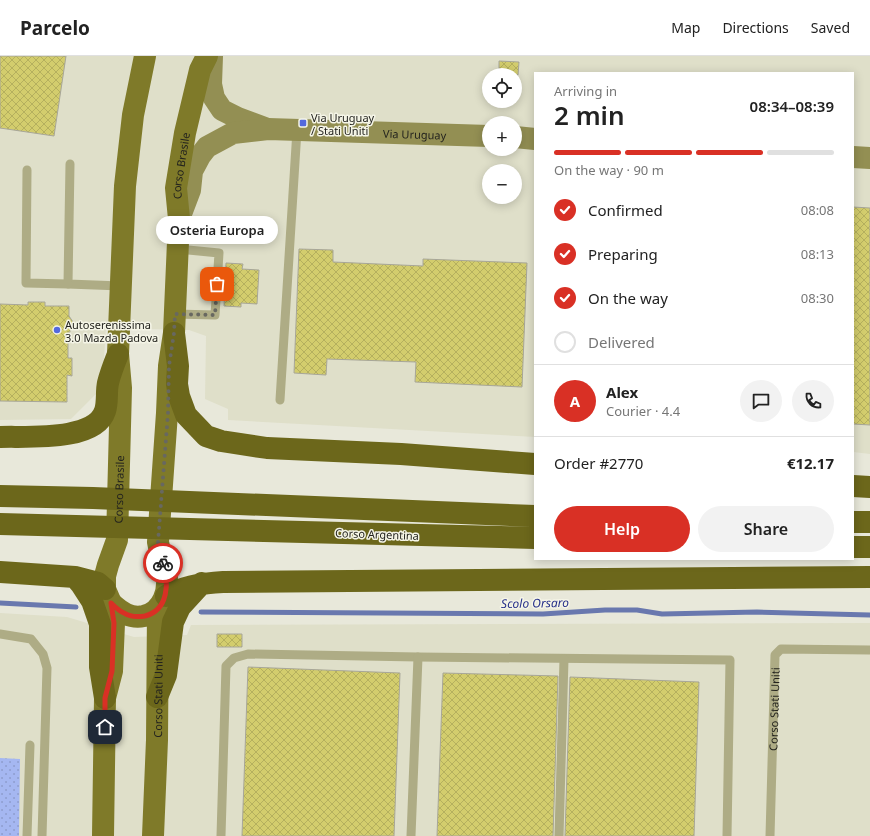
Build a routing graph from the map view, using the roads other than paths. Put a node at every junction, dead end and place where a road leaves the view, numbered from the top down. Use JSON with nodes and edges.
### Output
{"nodes":[{"id":1,"x":145,"y":56,"type":"edge"},
{"id":2,"x":207,"y":56,"type":"edge"},
{"id":3,"x":212,"y":56,"type":"edge"},
{"id":4,"x":268,"y":129,"type":"junction"},
{"id":5,"x":297,"y":130,"type":"junction"},
{"id":6,"x":482,"y":136,"type":"edge"},
{"id":7,"x":522,"y":138,"type":"edge"},
{"id":8,"x":534,"y":139,"type":"edge"},
{"id":9,"x":854,"y":157,"type":"edge"},
{"id":10,"x":870,"y":158,"type":"edge"},
{"id":11,"x":70,"y":164,"type":"dead end"},
{"id":12,"x":27,"y":170,"type":"dead end"},
{"id":13,"x":179,"y":219,"type":"junction"},
{"id":14,"x":178,"y":249,"type":"junction"},
{"id":15,"x":68,"y":284,"type":"junction"},
{"id":16,"x":121,"y":286,"type":"junction"},
{"id":17,"x":175,"y":323,"type":"junction"},
{"id":18,"x":118,"y":354,"type":"junction"},
{"id":19,"x":280,"y":400,"type":"dead end"},
{"id":20,"x":0,"y":437,"type":"edge"},
{"id":21,"x":534,"y":464,"type":"edge"},
{"id":22,"x":854,"y":486,"type":"edge"},
{"id":23,"x":870,"y":487,"type":"edge"},
{"id":24,"x":0,"y":496,"type":"edge"},
{"id":25,"x":534,"y":516,"type":"edge"},
{"id":26,"x":854,"y":522,"type":"edge"},
{"id":27,"x":870,"y":522,"type":"edge"},
{"id":28,"x":0,"y":524,"type":"edge"},
{"id":29,"x":534,"y":538,"type":"edge"},
{"id":30,"x":854,"y":547,"type":"edge"},
{"id":31,"x":870,"y":547,"type":"edge"},
{"id":32,"x":0,"y":572,"type":"edge"},
{"id":33,"x":166,"y":573,"type":"joint"},
{"id":34,"x":75,"y":577,"type":"junction"},
{"id":35,"x":870,"y":577,"type":"edge"},
{"id":36,"x":202,"y":584,"type":"junction"},
{"id":37,"x":108,"y":596,"type":"junction"},
{"id":38,"x":162,"y":602,"type":"junction"},
{"id":39,"x":0,"y":634,"type":"edge"},
{"id":40,"x":870,"y":650,"type":"edge"},
{"id":41,"x":418,"y":658,"type":"junction"},
{"id":42,"x":564,"y":659,"type":"junction"},
{"id":43,"x":157,"y":697,"type":"junction"},
{"id":44,"x":105,"y":698,"type":"junction"},
{"id":45,"x":30,"y":745,"type":"dead end"},
{"id":46,"x":27,"y":836,"type":"edge"},
{"id":47,"x":42,"y":836,"type":"edge"},
{"id":48,"x":103,"y":836,"type":"edge"},
{"id":49,"x":153,"y":836,"type":"edge"},
{"id":50,"x":221,"y":836,"type":"edge"},
{"id":51,"x":411,"y":836,"type":"edge"},
{"id":52,"x":560,"y":836,"type":"edge"},
{"id":53,"x":727,"y":836,"type":"edge"},
{"id":54,"x":770,"y":836,"type":"edge"}],
"edges":[{"from":1,"to":16,"type":"main road","name":"Corso Brasile"},
{"from":2,"to":13,"type":"main road","name":"Corso Brasile"},
{"from":3,"to":4,"type":"street","name":"Via Uruguay"},
{"from":4,"to":5,"type":"street","name":"Via Uruguay"},
{"from":4,"to":13,"type":"street","name":"Via Uruguay"},
{"from":5,"to":6,"type":"street","name":"Via Uruguay"},
{"from":5,"to":19,"type":"lane"},
{"from":7,"to":8,"type":"street"},
{"from":9,"to":10,"type":"street"},
{"from":11,"to":15,"type":"lane"},
{"from":12,"to":15,"type":"lane"},
{"from":13,"to":14,"type":"main road","name":"Corso Brasile"},
{"from":14,"to":17,"type":"main road","name":"Corso Brasile"},
{"from":14,"to":17,"type":"lane"},
{"from":15,"to":16,"type":"lane"},
{"from":16,"to":18,"type":"main road","name":"Corso Brasile"},
{"from":17,"to":21,"type":"highway"},
{"from":17,"to":33,"type":"main road","name":"Corso Brasile"},
{"from":18,"to":20,"type":"highway"},
{"from":18,"to":37,"type":"main road","name":"Corso Brasile"},
{"from":22,"to":23,"type":"highway"},
{"from":24,"to":25,"type":"highway"},
{"from":26,"to":27,"type":"highway"},
{"from":28,"to":29,"type":"highway","name":"Corso Argentina"},
{"from":30,"to":31,"type":"highway"},
{"from":32,"to":34,"type":"highway"},
{"from":33,"to":38,"type":"main road","name":"Corso Stati Uniti"},
{"from":34,"to":37,"type":"highway"},
{"from":34,"to":44,"type":"highway"},
{"from":35,"to":36,"type":"highway"},
{"from":36,"to":38,"type":"highway"},
{"from":36,"to":43,"type":"highway"},
{"from":37,"to":38,"type":"main road"},
{"from":37,"to":44,"type":"main road"},
{"from":38,"to":43,"type":"main road","name":"Corso Stati Uniti"},
{"from":39,"to":47,"type":"lane"},
{"from":40,"to":54,"type":"lane","name":"Corso Stati Uniti"},
{"from":41,"to":42,"type":"lane"},
{"from":41,"to":50,"type":"lane"},
{"from":41,"to":51,"type":"lane"},
{"from":42,"to":52,"type":"lane"},
{"from":42,"to":53,"type":"lane"},
{"from":43,"to":49,"type":"main road","name":"Corso Stati Uniti"},
{"from":44,"to":48,"type":"main road"},
{"from":45,"to":46,"type":"lane"}]}
